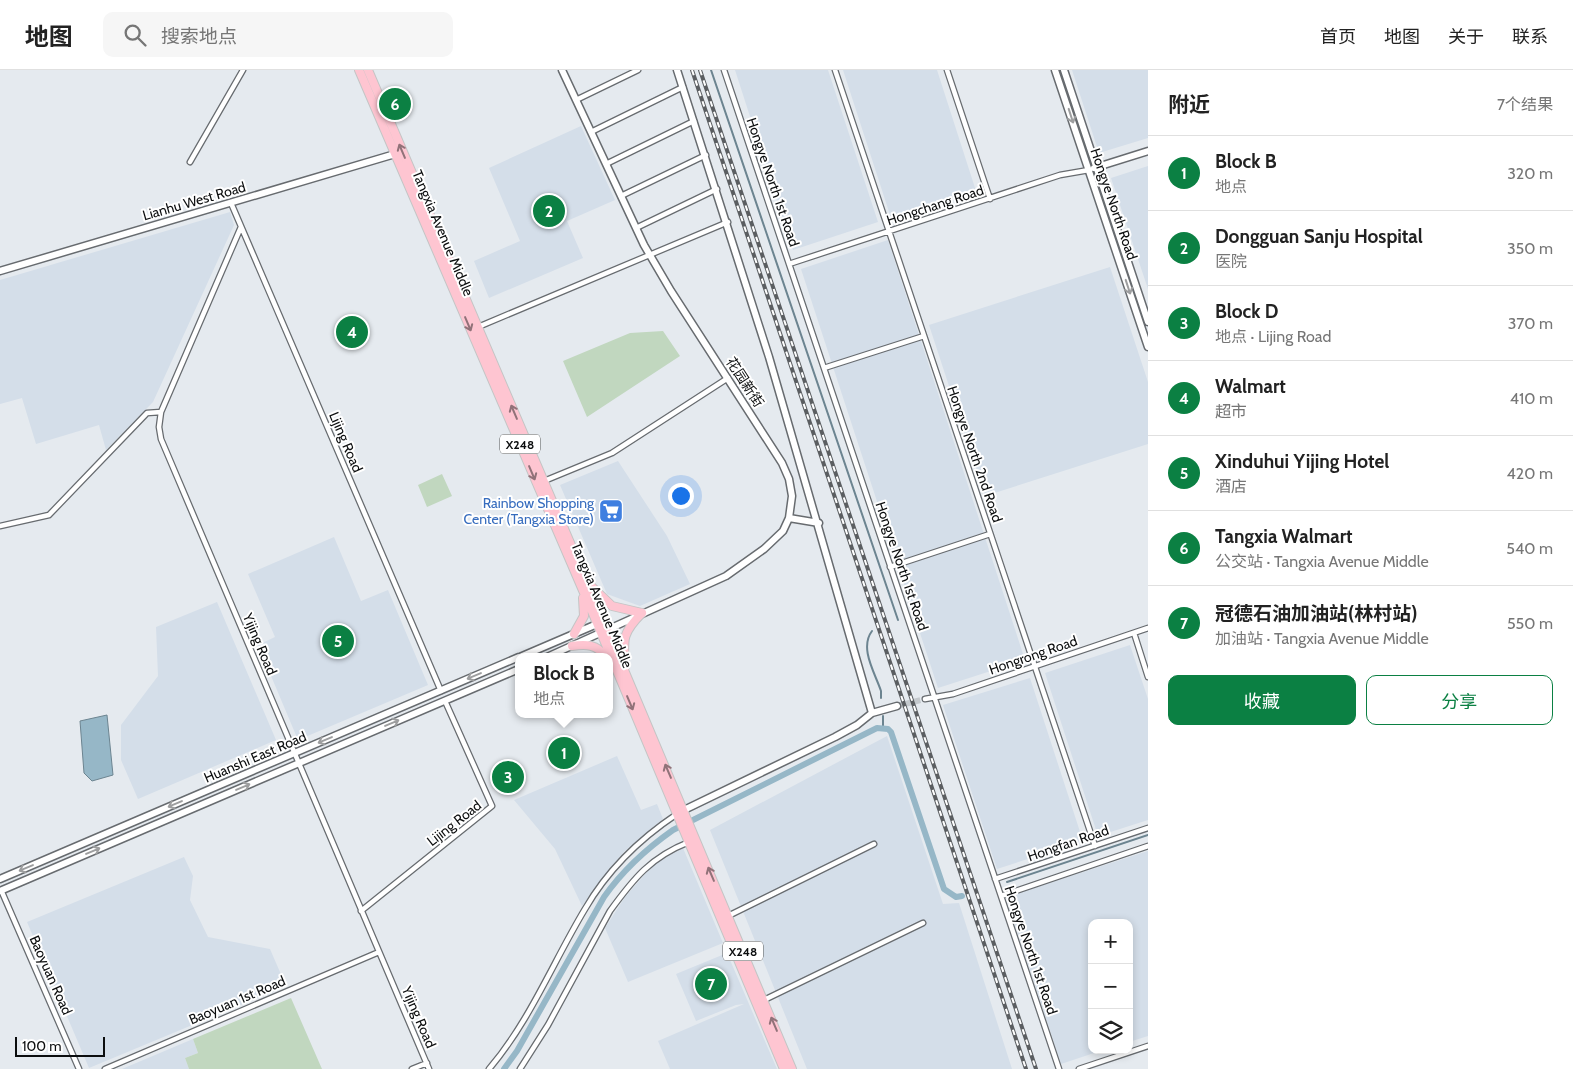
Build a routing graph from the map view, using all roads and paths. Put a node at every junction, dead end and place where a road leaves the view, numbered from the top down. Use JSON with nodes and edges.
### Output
{"nodes":[{"id":1,"x":244,"y":70,"type":"edge"},
{"id":2,"x":359,"y":70,"type":"edge"},
{"id":3,"x":368,"y":70,"type":"edge"},
{"id":4,"x":562,"y":70,"type":"edge"},
{"id":5,"x":638,"y":70,"type":"edge"},
{"id":6,"x":677,"y":70,"type":"edge"},
{"id":7,"x":724,"y":70,"type":"edge"},
{"id":8,"x":835,"y":70,"type":"edge"},
{"id":9,"x":947,"y":70,"type":"edge"},
{"id":10,"x":1055,"y":70,"type":"edge"},
{"id":11,"x":1064,"y":70,"type":"edge"},
{"id":12,"x":683,"y":87,"type":"junction"},
{"id":13,"x":576,"y":100,"type":"junction"},
{"id":14,"x":694,"y":122,"type":"junction"},
{"id":15,"x":591,"y":132,"type":"junction"},
{"id":16,"x":1148,"y":151,"type":"edge"},
{"id":17,"x":395,"y":154,"type":"junction"},
{"id":18,"x":706,"y":155,"type":"junction"},
{"id":19,"x":190,"y":162,"type":"dead end"},
{"id":20,"x":606,"y":164,"type":"junction"},
{"id":21,"x":1097,"y":168,"type":"junction"},
{"id":22,"x":1089,"y":170,"type":"junction"},
{"id":23,"x":717,"y":189,"type":"junction"},
{"id":24,"x":621,"y":196,"type":"junction"},
{"id":25,"x":990,"y":199,"type":"junction"},
{"id":26,"x":231,"y":203,"type":"junction"},
{"id":27,"x":728,"y":222,"type":"junction"},
{"id":28,"x":241,"y":227,"type":"junction"},
{"id":29,"x":636,"y":228,"type":"junction"},
{"id":30,"x":889,"y":232,"type":"junction"},
{"id":31,"x":650,"y":254,"type":"junction"},
{"id":32,"x":789,"y":264,"type":"junction"},
{"id":33,"x":0,"y":271,"type":"edge"},
{"id":34,"x":1148,"y":322,"type":"edge"},
{"id":35,"x":478,"y":327,"type":"junction"},
{"id":36,"x":924,"y":336,"type":"junction"},
{"id":37,"x":1148,"y":347,"type":"edge"},
{"id":38,"x":824,"y":368,"type":"junction"},
{"id":39,"x":728,"y":378,"type":"junction"},
{"id":40,"x":161,"y":412,"type":"junction"},
{"id":41,"x":544,"y":481,"type":"junction"},
{"id":42,"x":789,"y":518,"type":"junction"},
{"id":43,"x":818,"y":523,"type":"junction"},
{"id":44,"x":0,"y":526,"type":"edge"},
{"id":45,"x":990,"y":534,"type":"junction"},
{"id":46,"x":890,"y":567,"type":"junction"},
{"id":47,"x":584,"y":583,"type":"junction"},
{"id":48,"x":642,"y":613,"type":"junction"},
{"id":49,"x":597,"y":624,"type":"junction"},
{"id":50,"x":1148,"y":628,"type":"edge"},
{"id":51,"x":604,"y":631,"type":"junction"},
{"id":52,"x":1134,"y":633,"type":"junction"},
{"id":53,"x":574,"y":634,"type":"junction"},
{"id":54,"x":572,"y":646,"type":"junction"},
{"id":55,"x":529,"y":653,"type":"edge"},
{"id":56,"x":556,"y":653,"type":"edge"},
{"id":57,"x":602,"y":653,"type":"edge"},
{"id":58,"x":515,"y":659,"type":"edge"},
{"id":59,"x":613,"y":665,"type":"edge"},
{"id":60,"x":1035,"y":667,"type":"junction"},
{"id":61,"x":515,"y":671,"type":"edge"},
{"id":62,"x":621,"y":672,"type":"junction"},
{"id":63,"x":1148,"y":678,"type":"edge"},
{"id":64,"x":441,"y":691,"type":"junction"},
{"id":65,"x":934,"y":698,"type":"junction"},
{"id":66,"x":925,"y":699,"type":"tunnel mouth"},
{"id":67,"x":445,"y":700,"type":"junction"},
{"id":68,"x":897,"y":706,"type":"tunnel mouth"},
{"id":69,"x":872,"y":713,"type":"junction"},
{"id":70,"x":295,"y":753,"type":"junction"},
{"id":71,"x":299,"y":763,"type":"junction"},
{"id":72,"x":682,"y":815,"type":"junction"},
{"id":73,"x":1148,"y":828,"type":"edge"},
{"id":74,"x":690,"y":837,"type":"junction"},
{"id":75,"x":874,"y":844,"type":"dead end"},
{"id":76,"x":1095,"y":846,"type":"junction"},
{"id":77,"x":1148,"y":846,"type":"edge"},
{"id":78,"x":0,"y":879,"type":"edge"},
{"id":79,"x":995,"y":879,"type":"junction"},
{"id":80,"x":1,"y":890,"type":"edge"},
{"id":81,"x":1001,"y":896,"type":"junction"},
{"id":82,"x":361,"y":910,"type":"junction"},
{"id":83,"x":728,"y":916,"type":"junction"},
{"id":84,"x":923,"y":923,"type":"dead end"},
{"id":85,"x":379,"y":952,"type":"junction"},
{"id":86,"x":764,"y":1000,"type":"junction"},
{"id":87,"x":1148,"y":1046,"type":"edge"},
{"id":88,"x":427,"y":1063,"type":"junction"},
{"id":89,"x":79,"y":1069,"type":"edge"},
{"id":90,"x":105,"y":1069,"type":"edge"},
{"id":91,"x":412,"y":1069,"type":"edge"},
{"id":92,"x":429,"y":1069,"type":"edge"},
{"id":93,"x":489,"y":1069,"type":"edge"},
{"id":94,"x":520,"y":1069,"type":"edge"},
{"id":95,"x":784,"y":1069,"type":"edge"},
{"id":96,"x":792,"y":1069,"type":"edge"},
{"id":97,"x":1059,"y":1069,"type":"edge"},
{"id":98,"x":1079,"y":1069,"type":"edge"}],
"edges":[{"from":1,"to":19,"type":"street"},
{"from":2,"to":17,"type":"main road","name":"Tangxia Avenue Middle","number":"X248"},
{"from":35,"to":3,"type":"main road","name":"Tangxia Avenue Middle","number":"X248","one_way":true},
{"from":4,"to":13,"type":"main road","name":"花园新街"},
{"from":5,"to":13,"type":"street"},
{"from":6,"to":12,"type":"main road"},
{"from":7,"to":32,"type":"street","name":"Hongye North 1st Road"},
{"from":8,"to":30,"type":"street","name":"Hongye North 2nd Road"},
{"from":9,"to":25,"type":"street"},
{"from":10,"to":22,"type":"main road","name":"Hongye North Road","one_way":true},
{"from":11,"to":21,"type":"main road","name":"Hongye North Road"},
{"from":12,"to":14,"type":"main road"},
{"from":12,"to":15,"type":"street"},
{"from":13,"to":15,"type":"main road","name":"花园新街"},
{"from":14,"to":18,"type":"main road"},
{"from":14,"to":20,"type":"street"},
{"from":15,"to":20,"type":"main road","name":"花园新街"},
{"from":16,"to":21,"type":"main road"},
{"from":17,"to":26,"type":"main road","name":"Lianhu West Road"},
{"from":17,"to":47,"type":"main road","name":"Tangxia Avenue Middle","number":"X248","one_way":true},
{"from":18,"to":23,"type":"main road"},
{"from":18,"to":24,"type":"street"},
{"from":20,"to":24,"type":"main road","name":"花园新街"},
{"from":21,"to":22,"type":"main road"},
{"from":21,"to":34,"type":"main road","name":"Hongye North Road"},
{"from":22,"to":25,"type":"street","name":"Hongchang Road"},
{"from":22,"to":37,"type":"main road","name":"Hongye North Road","one_way":true},
{"from":23,"to":27,"type":"main road"},
{"from":23,"to":29,"type":"street"},
{"from":24,"to":29,"type":"main road","name":"花园新街"},
{"from":25,"to":30,"type":"street","name":"Hongchang Road"},
{"from":26,"to":28,"type":"street","name":"Lijing Road"},
{"from":26,"to":33,"type":"main road","name":"Lianhu West Road"},
{"from":27,"to":31,"type":"street"},
{"from":27,"to":43,"type":"main road"},
{"from":28,"to":40,"type":"street","name":"Yijing Road"},
{"from":28,"to":64,"type":"street","name":"Lijing Road"},
{"from":29,"to":31,"type":"main road","name":"花园新街"},
{"from":30,"to":32,"type":"street","name":"Hongchang Road"},
{"from":30,"to":36,"type":"street","name":"Hongye North 2nd Road"},
{"from":31,"to":35,"type":"street"},
{"from":31,"to":39,"type":"main road","name":"花园新街"},
{"from":32,"to":38,"type":"street","name":"Hongye North 1st Road"},
{"from":41,"to":35,"type":"main road","name":"Tangxia Avenue Middle","number":"X248","one_way":true},
{"from":36,"to":38,"type":"street"},
{"from":36,"to":45,"type":"street","name":"Hongye North 2nd Road"},
{"from":38,"to":46,"type":"street","name":"Hongye North 1st Road"},
{"from":39,"to":41,"type":"street"},
{"from":39,"to":42,"type":"main road","name":"花园新街"},
{"from":40,"to":44,"type":"street"},
{"from":40,"to":70,"type":"street","name":"Yijing Road"},
{"from":41,"to":47,"type":"main road","name":"Tangxia Avenue Middle","number":"X248"},
{"from":42,"to":43,"type":"main road"},
{"from":42,"to":48,"type":"main road","name":"花园新街"},
{"from":43,"to":69,"type":"main road"},
{"from":45,"to":46,"type":"street"},
{"from":45,"to":60,"type":"street","name":"Hongye North 2nd Road"},
{"from":46,"to":65,"type":"street","name":"Hongye North 1st Road"},
{"from":47,"to":48,"type":"main road"},
{"from":47,"to":49,"type":"main road","name":"Tangxia Avenue Middle","number":"X248"},
{"from":47,"to":51,"type":"main road","name":"Tangxia Avenue Middle","number":"X248"},
{"from":47,"to":53,"type":"main road"},
{"from":48,"to":51,"type":"main road","name":"花园新街"},
{"from":48,"to":62,"type":"main road"},
{"from":49,"to":51,"type":"main road","name":"Tangxia Avenue Middle","number":"X248"},
{"from":49,"to":53,"type":"main road","name":"Huanshi East Road"},
{"from":50,"to":52,"type":"street","name":"Hongrong Road"},
{"from":51,"to":54,"type":"main road"},
{"from":51,"to":62,"type":"main road","name":"Tangxia Avenue Middle","number":"X248"},
{"from":52,"to":60,"type":"street","name":"Hongrong Road"},
{"from":52,"to":63,"type":"street"},
{"from":53,"to":55,"type":"main road","name":"Huanshi East Road"},
{"from":54,"to":56,"type":"main road"},
{"from":54,"to":57,"type":"main road"},
{"from":58,"to":64,"type":"main road","name":"Huanshi East Road","one_way":true},
{"from":59,"to":62,"type":"main road"},
{"from":60,"to":65,"type":"street","name":"Hongrong Road"},
{"from":60,"to":76,"type":"street","name":"Hongye North 2nd Road"},
{"from":61,"to":67,"type":"main road","name":"Huanshi East Road"},
{"from":62,"to":72,"type":"main road","name":"Tangxia Avenue Middle","number":"X248"},
{"from":64,"to":70,"type":"main road","name":"Huanshi East Road","one_way":true},
{"from":65,"to":66,"type":"street","name":"Hongrong Road"},
{"from":65,"to":79,"type":"street","name":"Hongye North 1st Road"},
{"from":71,"to":67,"type":"main road","name":"Huanshi East Road","one_way":true},
{"from":67,"to":82,"type":"street","name":"Lijing Road"},
{"from":68,"to":69,"type":"main road"},
{"from":69,"to":72,"type":"main road"},
{"from":70,"to":71,"type":"street","name":"Yijing Road"},
{"from":70,"to":78,"type":"main road","name":"Huanshi East Road","one_way":true},
{"from":80,"to":71,"type":"main road","name":"Huanshi East Road","one_way":true},
{"from":71,"to":82,"type":"street","name":"Yijing Road"},
{"from":72,"to":74,"type":"main road","name":"Tangxia Avenue Middle","number":"X248"},
{"from":72,"to":93,"type":"street"},
{"from":73,"to":76,"type":"street","name":"Hongfan Road"},
{"from":83,"to":74,"type":"main road","name":"Tangxia Avenue Middle","number":"X248","one_way":true},
{"from":74,"to":94,"type":"street"},
{"from":74,"to":95,"type":"main road","name":"Tangxia Avenue Middle","number":"X248"},
{"from":75,"to":83,"type":"street"},
{"from":76,"to":79,"type":"street","name":"Hongfan Road"},
{"from":77,"to":81,"type":"street"},
{"from":79,"to":81,"type":"street","name":"Hongye North 1st Road"},
{"from":80,"to":89,"type":"street","name":"Baoyuan Road"},
{"from":81,"to":97,"type":"street","name":"Hongye North 1st Road"},
{"from":82,"to":85,"type":"street","name":"Yijing Road"},
{"from":83,"to":86,"type":"main road","name":"Tangxia Avenue Middle","number":"X248"},
{"from":84,"to":86,"type":"street"},
{"from":85,"to":88,"type":"street","name":"Yijing Road"},
{"from":85,"to":90,"type":"street","name":"Baoyuan 1st Road"},
{"from":96,"to":86,"type":"main road","name":"Tangxia Avenue Middle","number":"X248","one_way":true},
{"from":87,"to":98,"type":"street"},
{"from":88,"to":91,"type":"street"},
{"from":88,"to":92,"type":"street","name":"Yijing Road"}]}
